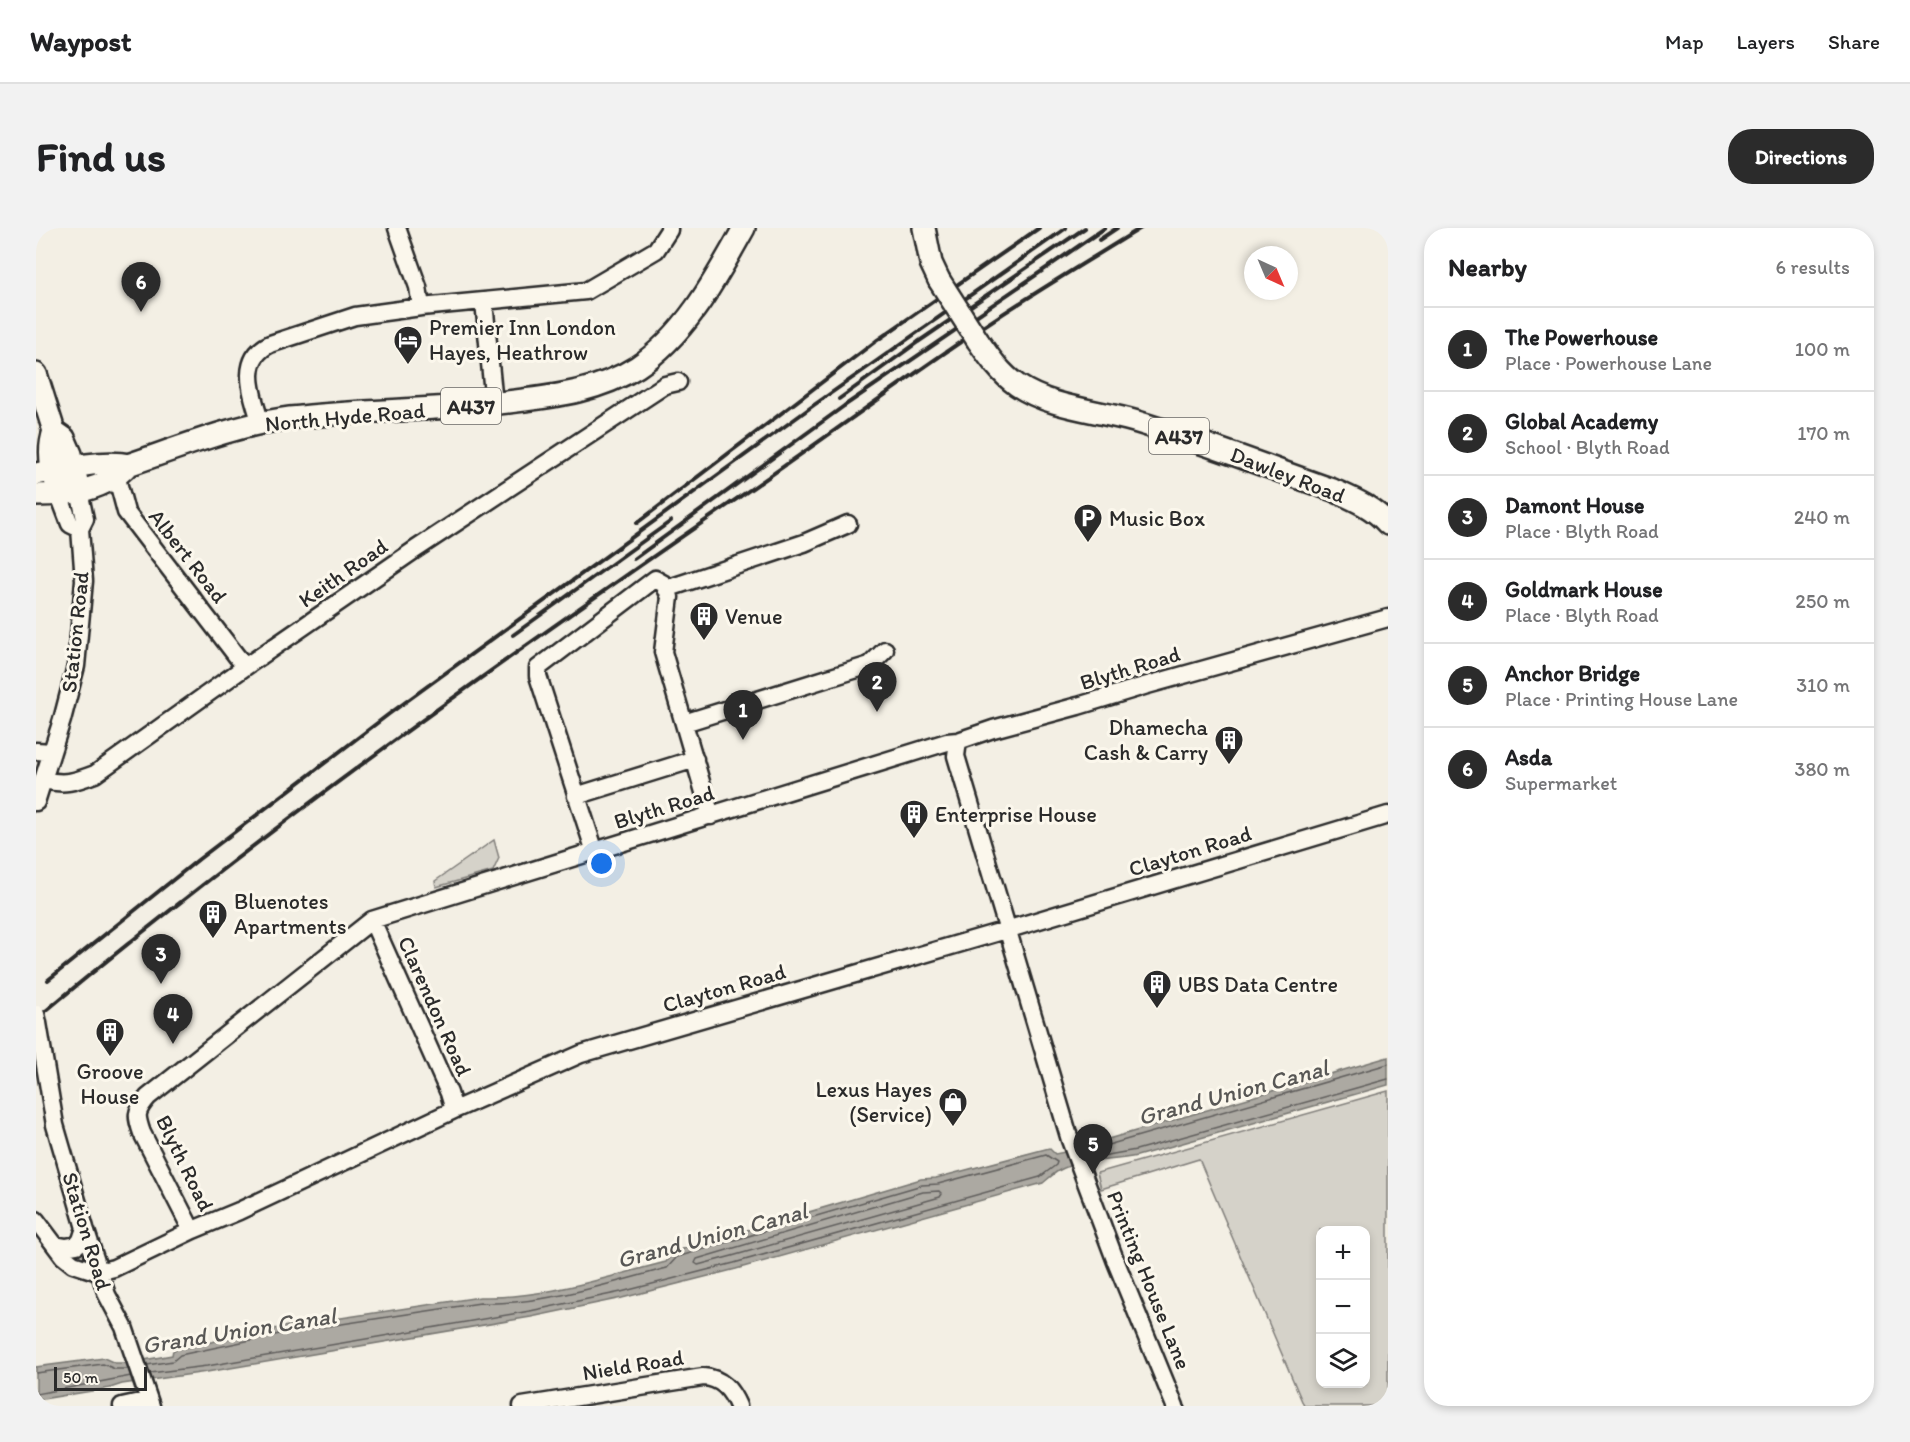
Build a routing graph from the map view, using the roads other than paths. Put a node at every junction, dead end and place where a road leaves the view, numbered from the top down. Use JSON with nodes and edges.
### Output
{"nodes":[{"id":1,"x":397,"y":228,"type":"edge"},
{"id":2,"x":669,"y":228,"type":"edge"},
{"id":3,"x":744,"y":228,"type":"edge"},
{"id":4,"x":924,"y":228,"type":"edge"},
{"id":5,"x":484,"y":302,"type":"junction"},
{"id":6,"x":421,"y":307,"type":"junction"},
{"id":7,"x":36,"y":374,"type":"edge"},
{"id":8,"x":668,"y":381,"type":"dead end"},
{"id":9,"x":494,"y":404,"type":"junction"},
{"id":10,"x":261,"y":424,"type":"junction"},
{"id":11,"x":54,"y":431,"type":"junction"},
{"id":12,"x":75,"y":468,"type":"junction"},
{"id":13,"x":119,"y":468,"type":"junction"},
{"id":14,"x":44,"y":473,"type":"edge"},
{"id":15,"x":69,"y":493,"type":"junction"},
{"id":16,"x":36,"y":495,"type":"edge"},
{"id":17,"x":848,"y":524,"type":"dead end"},
{"id":18,"x":1388,"y":524,"type":"edge"},
{"id":19,"x":666,"y":589,"type":"junction"},
{"id":20,"x":1388,"y":618,"type":"edge"},
{"id":21,"x":885,"y":650,"type":"dead end"},
{"id":22,"x":245,"y":667,"type":"junction"},
{"id":23,"x":684,"y":723,"type":"junction"},
{"id":24,"x":958,"y":741,"type":"junction"},
{"id":25,"x":44,"y":751,"type":"edge"},
{"id":26,"x":695,"y":759,"type":"junction"},
{"id":27,"x":43,"y":780,"type":"junction"},
{"id":28,"x":576,"y":796,"type":"junction"},
{"id":29,"x":36,"y":802,"type":"edge"},
{"id":30,"x":1388,"y":815,"type":"edge"},
{"id":31,"x":711,"y":816,"type":"junction"},
{"id":32,"x":594,"y":852,"type":"junction"},
{"id":33,"x":372,"y":920,"type":"junction"},
{"id":34,"x":1006,"y":930,"type":"junction"},
{"id":35,"x":36,"y":1014,"type":"edge"},
{"id":36,"x":454,"y":1110,"type":"junction"},
{"id":37,"x":36,"y":1220,"type":"edge"},
{"id":38,"x":85,"y":1228,"type":"junction"},
{"id":39,"x":193,"y":1230,"type":"junction"},
{"id":40,"x":55,"y":1245,"type":"junction"},
{"id":41,"x":98,"y":1272,"type":"junction"},
{"id":42,"x":148,"y":1398,"type":"edge"},
{"id":43,"x":122,"y":1406,"type":"edge"},
{"id":44,"x":522,"y":1406,"type":"edge"},
{"id":45,"x":738,"y":1406,"type":"edge"},
{"id":46,"x":1174,"y":1406,"type":"edge"}],
"edges":[{"from":1,"to":6,"type":"street"},
{"from":2,"to":5,"type":"street"},
{"from":3,"to":9,"type":"main road","name":"North Hyde Road","number":"A437"},
{"from":4,"to":18,"type":"main road","name":"Dawley Road","number":"A437","bridge":true},
{"from":5,"to":6,"type":"street"},
{"from":5,"to":9,"type":"street"},
{"from":6,"to":10,"type":"street"},
{"from":7,"to":11,"type":"main road","name":"Station Road"},
{"from":8,"to":22,"type":"street","name":"Keith Road"},
{"from":9,"to":10,"type":"main road","name":"North Hyde Road","number":"A437"},
{"from":10,"to":13,"type":"main road","name":"North Hyde Road","number":"A437"},
{"from":11,"to":12,"type":"main road","name":"Station Road"},
{"from":11,"to":14,"type":"main road","name":"Station Road"},
{"from":12,"to":13,"type":"main road","name":"North Hyde Road","number":"A437"},
{"from":12,"to":14,"type":"main road","name":"North Hyde Road","number":"A437"},
{"from":12,"to":15,"type":"main road","name":"Station Road"},
{"from":13,"to":15,"type":"main road","name":"North Hyde Road","number":"A437"},
{"from":13,"to":22,"type":"street","name":"Albert Road"},
{"from":14,"to":15,"type":"main road","name":"Station Road"},
{"from":15,"to":16,"type":"main road","name":"North Hyde Road","number":"A437"},
{"from":15,"to":25,"type":"street","name":"Station Road"},
{"from":17,"to":19,"type":"street"},
{"from":19,"to":23,"type":"street"},
{"from":19,"to":28,"type":"street"},
{"from":20,"to":24,"type":"street","name":"Blyth Road"},
{"from":21,"to":23,"type":"street"},
{"from":22,"to":27,"type":"street","name":"Keith Road"},
{"from":23,"to":26,"type":"street"},
{"from":24,"to":31,"type":"street","name":"Blyth Road"},
{"from":24,"to":34,"type":"street","name":"Printing House Lane"},
{"from":25,"to":27,"type":"street","name":"Station Road"},
{"from":26,"to":28,"type":"street"},
{"from":26,"to":31,"type":"street"},
{"from":27,"to":29,"type":"street","name":"Station Road"},
{"from":28,"to":32,"type":"street"},
{"from":30,"to":34,"type":"street","name":"Clayton Road"},
{"from":31,"to":32,"type":"street","name":"Blyth Road"},
{"from":32,"to":33,"type":"street","name":"Blyth Road"},
{"from":33,"to":36,"type":"street","name":"Clarendon Road"},
{"from":33,"to":39,"type":"street","name":"Blyth Road"},
{"from":34,"to":36,"type":"street","name":"Clayton Road"},
{"from":34,"to":46,"type":"street","name":"Printing House Lane"},
{"from":35,"to":38,"type":"street","name":"Station Road"},
{"from":36,"to":39,"type":"street","name":"Clayton Road"},
{"from":37,"to":40,"type":"street"},
{"from":38,"to":40,"type":"street"},
{"from":38,"to":41,"type":"street","name":"Station Road"},
{"from":39,"to":41,"type":"street","name":"Clayton Road"},
{"from":40,"to":41,"type":"street"},
{"from":41,"to":42,"type":"street","name":"Station Road"},
{"from":42,"to":43,"type":"street"},
{"from":44,"to":45,"type":"street","name":"Nield Road"}]}
